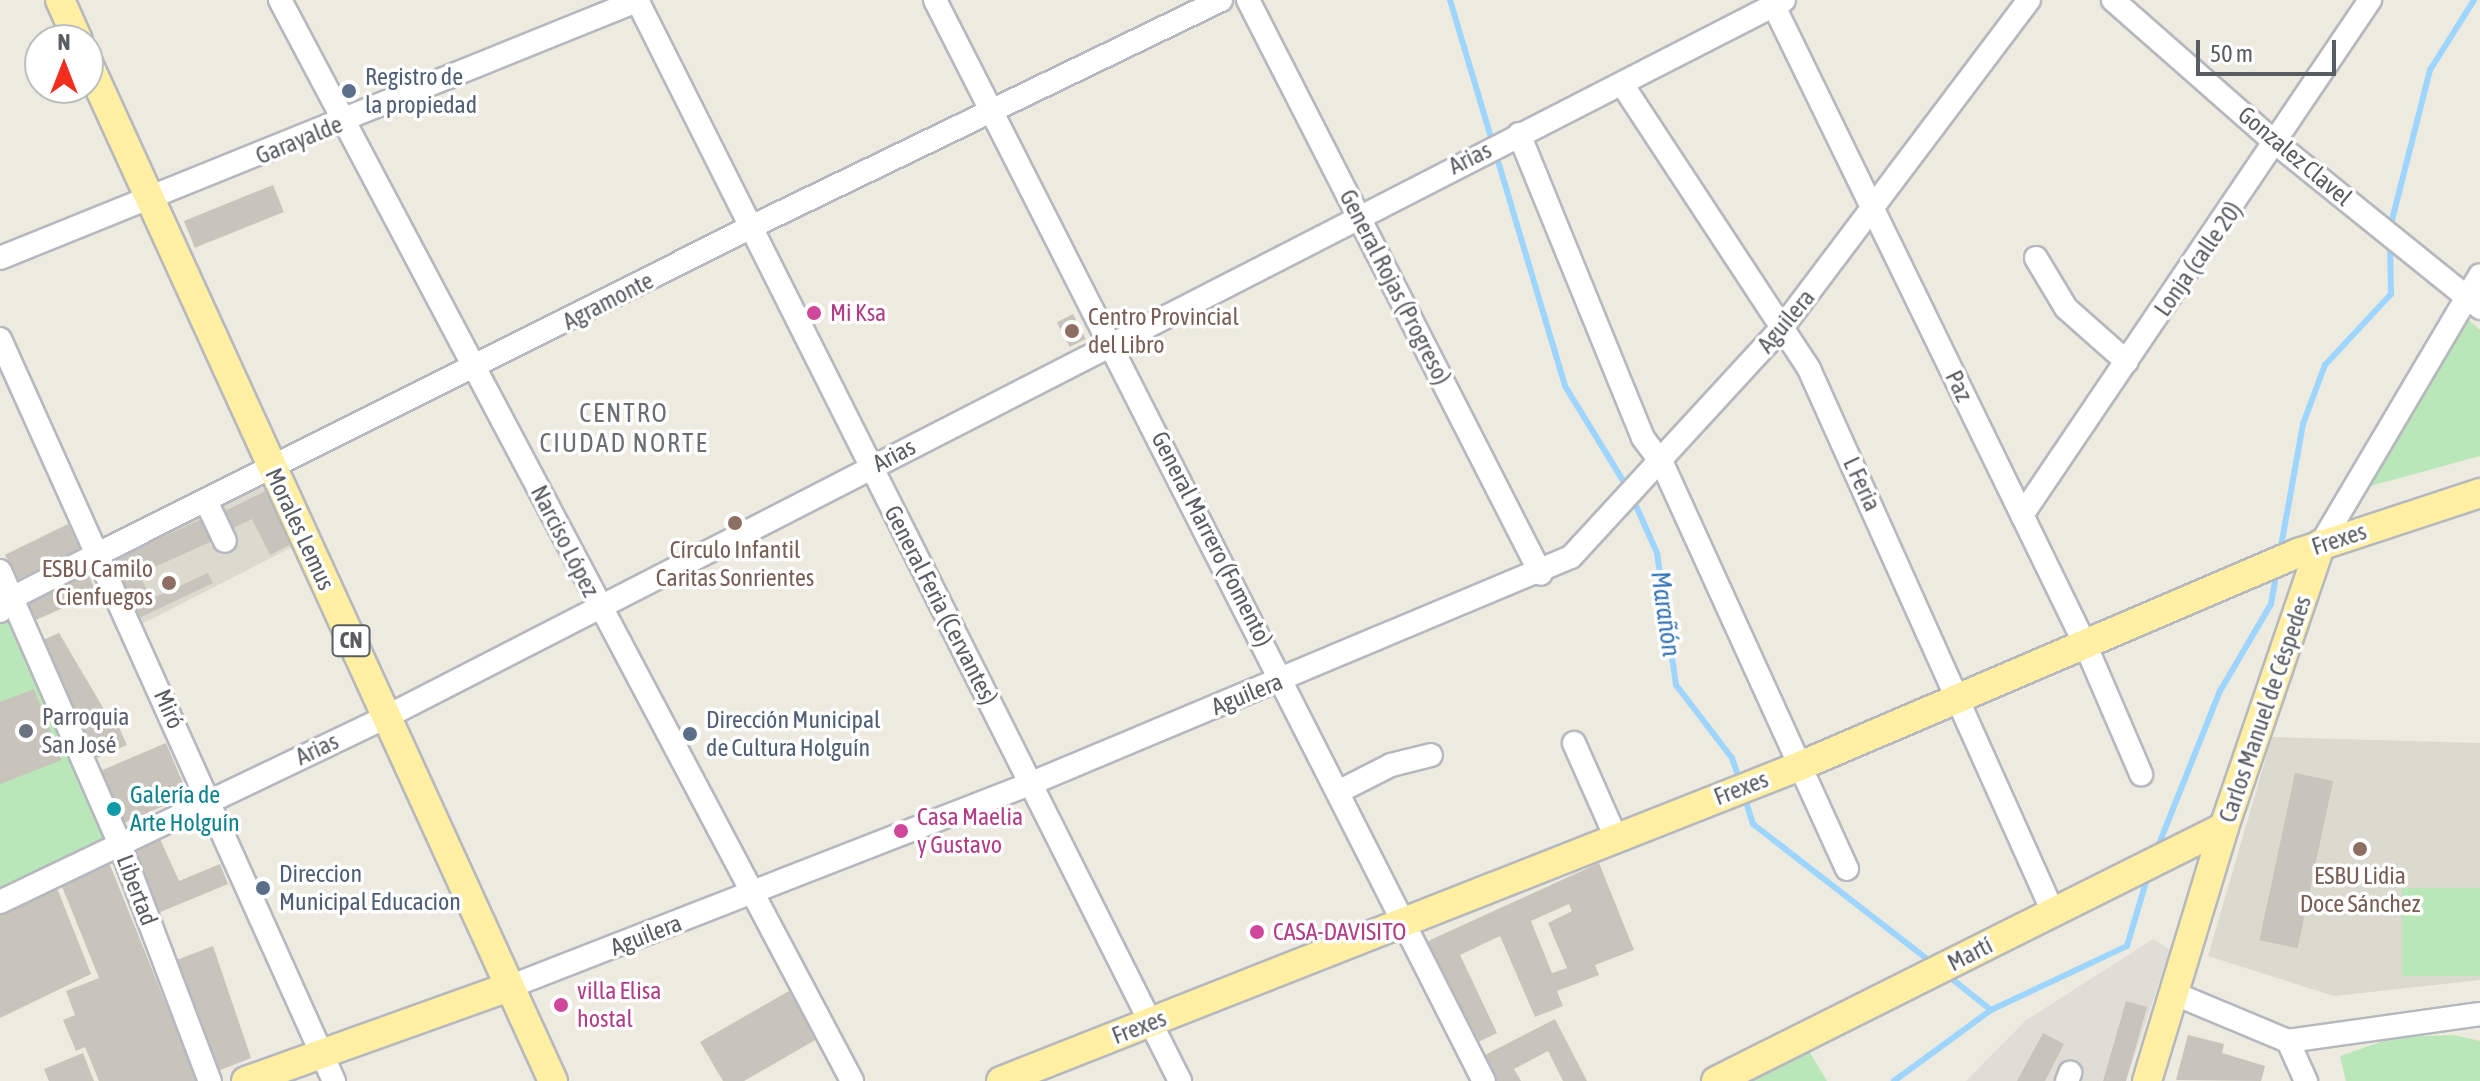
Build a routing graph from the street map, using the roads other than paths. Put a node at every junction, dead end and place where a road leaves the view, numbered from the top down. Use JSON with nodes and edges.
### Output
{"nodes":[{"id":1,"x":60,"y":0,"type":"edge"},
{"id":2,"x":280,"y":0,"type":"edge"},
{"id":3,"x":638,"y":0,"type":"edge"},
{"id":4,"x":935,"y":0,"type":"edge"},
{"id":5,"x":1221,"y":0,"type":"edge"},
{"id":6,"x":1248,"y":0,"type":"edge"},
{"id":7,"x":2029,"y":0,"type":"edge"},
{"id":8,"x":2113,"y":0,"type":"edge"},
{"id":9,"x":2370,"y":0,"type":"edge"},
{"id":10,"x":1776,"y":2,"type":"edge"},
{"id":11,"x":71,"y":24,"type":"edge"},
{"id":12,"x":1622,"y":84,"type":"junction"},
{"id":13,"x":104,"y":98,"type":"edge"},
{"id":14,"x":991,"y":110,"type":"junction"},
{"id":15,"x":344,"y":122,"type":"junction"},
{"id":16,"x":1514,"y":136,"type":"junction"},
{"id":17,"x":2277,"y":144,"type":"junction"},
{"id":18,"x":150,"y":200,"type":"junction"},
{"id":19,"x":1875,"y":212,"type":"junction"},
{"id":20,"x":1358,"y":214,"type":"junction"},
{"id":21,"x":751,"y":227,"type":"junction"},
{"id":22,"x":0,"y":258,"type":"edge"},
{"id":23,"x":2036,"y":258,"type":"dead end"},
{"id":24,"x":2480,"y":275,"type":"edge"},
{"id":25,"x":2473,"y":302,"type":"edge"},
{"id":26,"x":1784,"y":325,"type":"junction"},
{"id":27,"x":0,"y":339,"type":"edge"},
{"id":28,"x":1112,"y":341,"type":"junction"},
{"id":29,"x":2127,"y":362,"type":"junction"},
{"id":30,"x":477,"y":369,"type":"junction"},
{"id":31,"x":1662,"y":463,"type":"junction"},
{"id":32,"x":871,"y":467,"type":"junction"},
{"id":33,"x":273,"y":469,"type":"junction"},
{"id":34,"x":2480,"y":493,"type":"edge"},
{"id":35,"x":206,"y":501,"type":"junction"},
{"id":36,"x":2022,"y":515,"type":"junction"},
{"id":37,"x":225,"y":541,"type":"dead end"},
{"id":38,"x":2310,"y":548,"type":"junction"},
{"id":39,"x":100,"y":553,"type":"junction"},
{"id":40,"x":0,"y":571,"type":"edge"},
{"id":41,"x":1541,"y":574,"type":"junction"},
{"id":42,"x":6,"y":604,"type":"edge"},
{"id":43,"x":598,"y":606,"type":"junction"},
{"id":44,"x":2085,"y":644,"type":"junction"},
{"id":45,"x":1282,"y":680,"type":"junction"},
{"id":46,"x":1960,"y":698,"type":"junction"},
{"id":47,"x":386,"y":717,"type":"junction"},
{"id":48,"x":1574,"y":743,"type":"dead end"},
{"id":49,"x":1431,"y":755,"type":"dead end"},
{"id":50,"x":1800,"y":766,"type":"junction"},
{"id":51,"x":2141,"y":774,"type":"dead end"},
{"id":52,"x":1032,"y":783,"type":"junction"},
{"id":53,"x":1338,"y":792,"type":"junction"},
{"id":54,"x":209,"y":799,"type":"junction"},
{"id":55,"x":2224,"y":827,"type":"junction"},
{"id":56,"x":1616,"y":838,"type":"junction"},
{"id":57,"x":119,"y":842,"type":"junction"},
{"id":58,"x":2179,"y":850,"type":"junction"},
{"id":59,"x":1847,"y":869,"type":"dead end"},
{"id":60,"x":2205,"y":888,"type":"junction"},
{"id":61,"x":752,"y":894,"type":"junction"},
{"id":62,"x":0,"y":902,"type":"edge"},
{"id":63,"x":2053,"y":912,"type":"junction"},
{"id":64,"x":1402,"y":923,"type":"junction"},
{"id":65,"x":509,"y":987,"type":"junction"},
{"id":66,"x":2173,"y":993,"type":"junction"},
{"id":67,"x":2480,"y":1014,"type":"edge"},
{"id":68,"x":1150,"y":1023,"type":"junction"},
{"id":69,"x":2288,"y":1041,"type":"junction"},
{"id":70,"x":322,"y":1054,"type":"junction"},
{"id":71,"x":210,"y":1081,"type":"edge"},
{"id":72,"x":246,"y":1081,"type":"edge"},
{"id":73,"x":334,"y":1081,"type":"edge"},
{"id":74,"x":553,"y":1081,"type":"edge"},
{"id":75,"x":852,"y":1081,"type":"edge"},
{"id":76,"x":1001,"y":1081,"type":"edge"},
{"id":77,"x":1180,"y":1081,"type":"edge"},
{"id":78,"x":1484,"y":1081,"type":"edge"},
{"id":79,"x":1716,"y":1081,"type":"edge"},
{"id":80,"x":2147,"y":1081,"type":"edge"},
{"id":81,"x":2306,"y":1081,"type":"edge"}],
"edges":[{"from":1,"to":11,"type":"main road"},
{"from":2,"to":15,"type":"street","name":"Narciso López"},
{"from":3,"to":15,"type":"street","name":"Garayalde"},
{"from":3,"to":21,"type":"street","name":"General Feria (Cervantes)"},
{"from":4,"to":14,"type":"street","name":"General Marrero (Fomento)"},
{"from":5,"to":14,"type":"street","name":"Agramonte"},
{"from":6,"to":20,"type":"street","name":"General Rojas (Progreso)"},
{"from":7,"to":19,"type":"street","name":"Aguilera"},
{"from":8,"to":17,"type":"street","name":"Gonzalez Clavel"},
{"from":9,"to":17,"type":"street","name":"Lonja (calle 20)"},
{"from":10,"to":12,"type":"street","name":"Arias"},
{"from":10,"to":19,"type":"street","name":"Paz"},
{"from":12,"to":16,"type":"street","name":"Arias"},
{"from":12,"to":26,"type":"street","name":"L Feria"},
{"from":13,"to":18,"type":"main road","name":"Morales Lemus","number":"CN"},
{"from":14,"to":21,"type":"street","name":"Agramonte"},
{"from":14,"to":28,"type":"street","name":"General Marrero (Fomento)"},
{"from":15,"to":18,"type":"street","name":"Garayalde"},
{"from":15,"to":30,"type":"street","name":"Narciso López"},
{"from":16,"to":20,"type":"street","name":"Arias"},
{"from":16,"to":31,"type":"street"},
{"from":17,"to":25,"type":"street","name":"Gonzalez Clavel"},
{"from":17,"to":29,"type":"street","name":"Lonja (calle 20)"},
{"from":18,"to":22,"type":"street","name":"Garayalde"},
{"from":18,"to":33,"type":"main road","name":"Morales Lemus","number":"CN"},
{"from":19,"to":26,"type":"street","name":"Aguilera"},
{"from":19,"to":36,"type":"street","name":"Paz"},
{"from":20,"to":28,"type":"street","name":"Arias"},
{"from":20,"to":41,"type":"street","name":"General Rojas (Progreso)"},
{"from":21,"to":30,"type":"street","name":"Agramonte"},
{"from":21,"to":32,"type":"street","name":"General Feria (Cervantes)"},
{"from":23,"to":29,"type":"street"},
{"from":24,"to":25,"type":"street","name":"Carlos Manuel de Céspedes"},
{"from":25,"to":38,"type":"street","name":"Carlos Manuel de Céspedes"},
{"from":26,"to":31,"type":"street","name":"Aguilera"},
{"from":26,"to":46,"type":"street","name":"L Feria"},
{"from":27,"to":39,"type":"street","name":"Miró"},
{"from":28,"to":32,"type":"street","name":"Arias"},
{"from":28,"to":45,"type":"street","name":"General Marrero (Fomento)"},
{"from":29,"to":36,"type":"street","name":"Lonja (calle 20)"},
{"from":30,"to":33,"type":"street","name":"Agramonte"},
{"from":30,"to":43,"type":"street","name":"Narciso López"},
{"from":31,"to":41,"type":"street","name":"Aguilera"},
{"from":31,"to":50,"type":"street"},
{"from":32,"to":43,"type":"street","name":"Arias"},
{"from":32,"to":52,"type":"street","name":"General Feria (Cervantes)"},
{"from":33,"to":35,"type":"street","name":"Agramonte"},
{"from":33,"to":47,"type":"main road","name":"Morales Lemus","number":"CN"},
{"from":34,"to":38,"type":"main road","name":"Frexes"},
{"from":35,"to":37,"type":"street"},
{"from":35,"to":39,"type":"street","name":"Agramonte"},
{"from":36,"to":44,"type":"street","name":"Paz"},
{"from":38,"to":44,"type":"main road","name":"Frexes"},
{"from":38,"to":55,"type":"main road","name":"Carlos Manuel de Céspedes"},
{"from":39,"to":42,"type":"street","name":"Agramonte"},
{"from":39,"to":54,"type":"street","name":"Miró"},
{"from":40,"to":42,"type":"street","name":"Libertad"},
{"from":41,"to":45,"type":"street","name":"Aguilera"},
{"from":42,"to":57,"type":"street","name":"Libertad"},
{"from":43,"to":47,"type":"street","name":"Arias"},
{"from":43,"to":61,"type":"street","name":"Narciso López"},
{"from":44,"to":46,"type":"main road","name":"Frexes"},
{"from":44,"to":51,"type":"street","name":"Paz"},
{"from":45,"to":52,"type":"street","name":"Aguilera"},
{"from":45,"to":53,"type":"street","name":"General Marrero (Fomento)"},
{"from":46,"to":50,"type":"main road","name":"Frexes"},
{"from":46,"to":63,"type":"street","name":"L Feria"},
{"from":47,"to":54,"type":"street","name":"Arias"},
{"from":47,"to":65,"type":"main road","name":"Morales Lemus","number":"CN"},
{"from":48,"to":56,"type":"street"},
{"from":49,"to":53,"type":"street"},
{"from":50,"to":56,"type":"main road","name":"Frexes"},
{"from":50,"to":59,"type":"street"},
{"from":52,"to":61,"type":"street","name":"Aguilera"},
{"from":52,"to":68,"type":"street","name":"General Feria (Cervantes)"},
{"from":53,"to":64,"type":"street","name":"General Marrero (Fomento)"},
{"from":54,"to":57,"type":"street","name":"Arias"},
{"from":54,"to":70,"type":"street","name":"Miró"},
{"from":55,"to":58,"type":"main road","name":"Martí"},
{"from":55,"to":60,"type":"main road","name":"Carlos Manuel de Céspedes"},
{"from":56,"to":64,"type":"main road","name":"Frexes"},
{"from":57,"to":62,"type":"street","name":"Arias"},
{"from":57,"to":71,"type":"street","name":"Libertad"},
{"from":58,"to":60,"type":"main road"},
{"from":58,"to":63,"type":"main road","name":"Martí"},
{"from":60,"to":66,"type":"main road","name":"Carlos Manuel de Céspedes"},
{"from":61,"to":65,"type":"street","name":"Aguilera"},
{"from":61,"to":75,"type":"street","name":"Narciso López"},
{"from":63,"to":79,"type":"main road","name":"Martí"},
{"from":64,"to":68,"type":"main road","name":"Frexes"},
{"from":64,"to":78,"type":"street","name":"General Marrero (Fomento)"},
{"from":65,"to":70,"type":"main road","name":"Aguilera"},
{"from":65,"to":74,"type":"main road","name":"Morales Lemus","number":"CN"},
{"from":66,"to":69,"type":"street"},
{"from":66,"to":80,"type":"main road","name":"Carlos Manuel de Céspedes"},
{"from":67,"to":69,"type":"street"},
{"from":68,"to":76,"type":"main road","name":"Frexes"},
{"from":68,"to":77,"type":"street","name":"General Feria (Cervantes)"},
{"from":69,"to":81,"type":"street"},
{"from":70,"to":72,"type":"main road","name":"Aguilera"},
{"from":70,"to":73,"type":"street","name":"Miró"}]}
